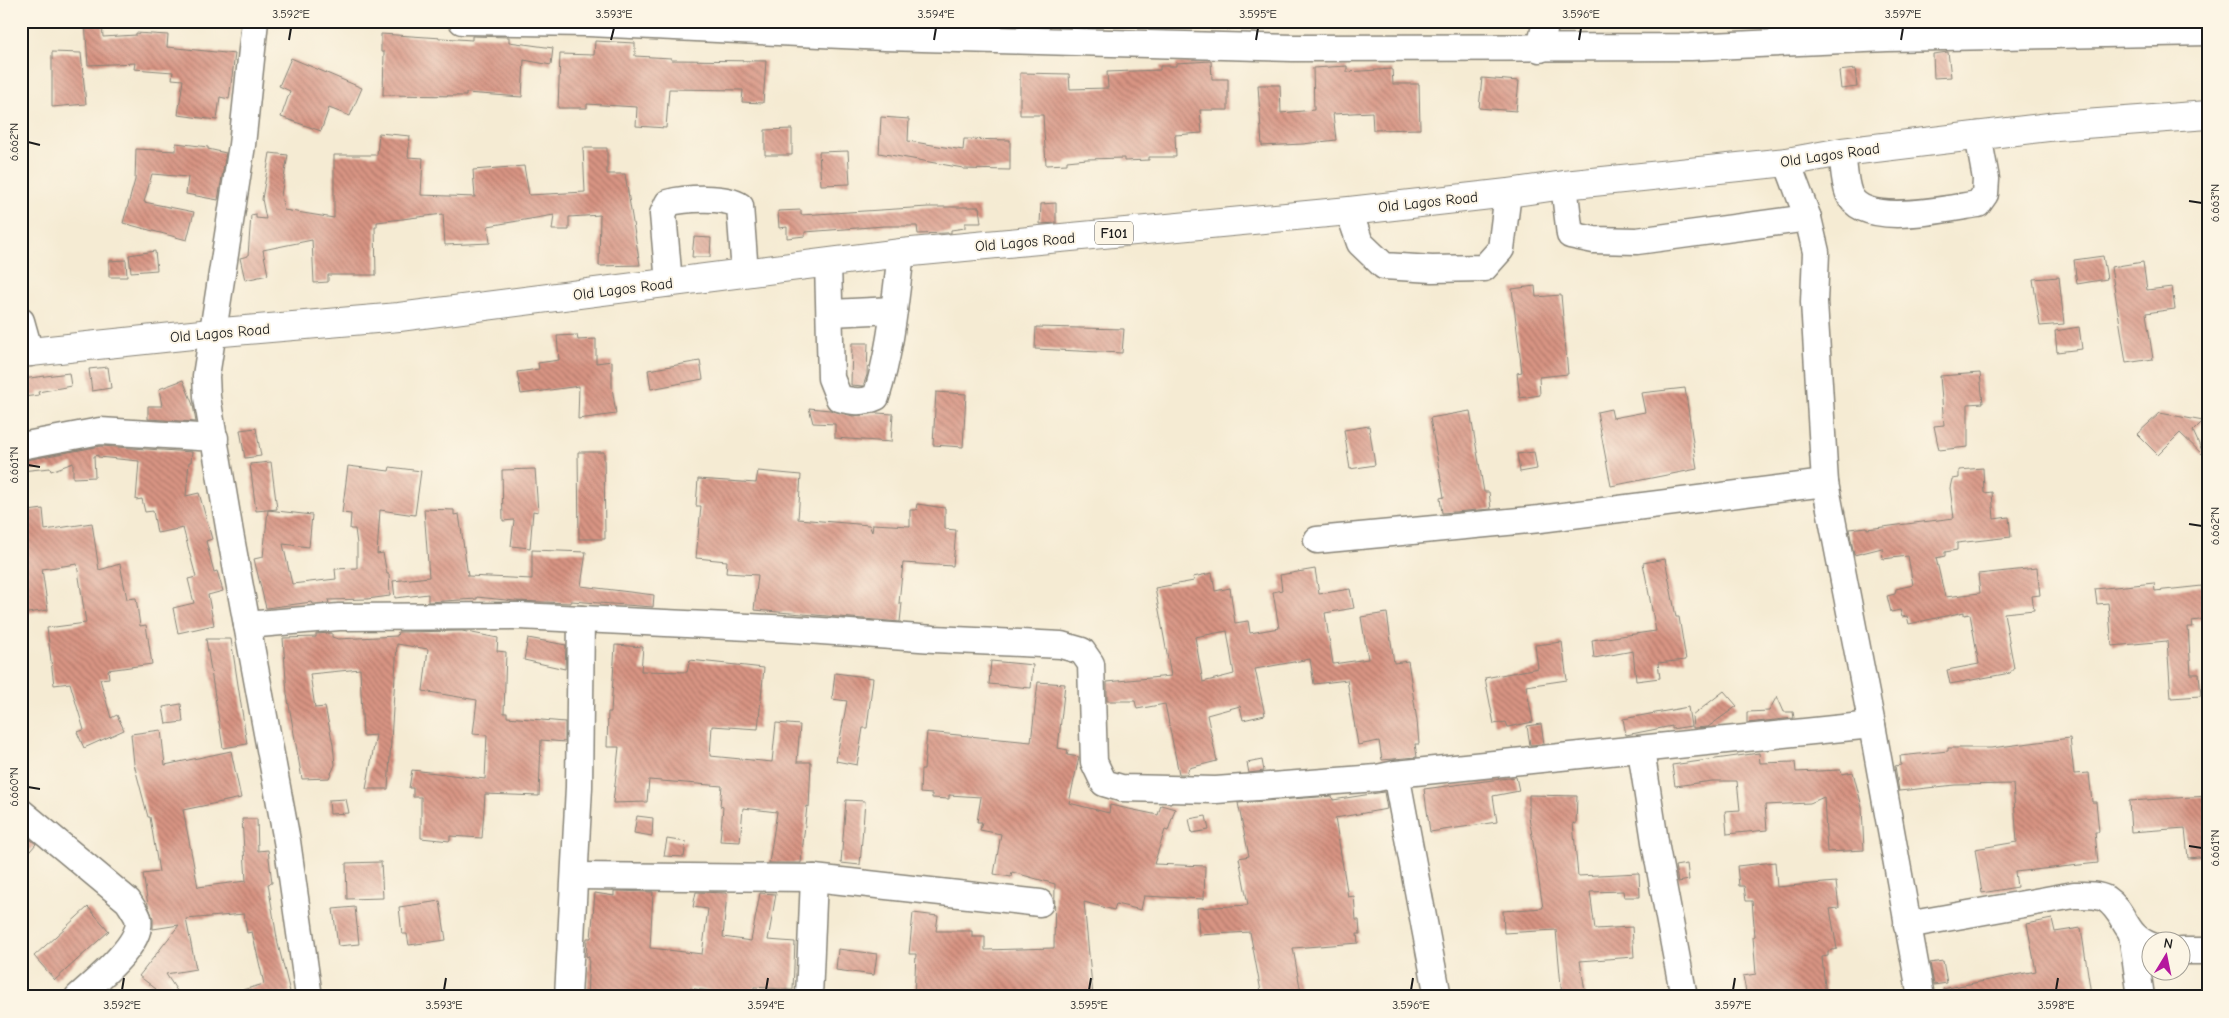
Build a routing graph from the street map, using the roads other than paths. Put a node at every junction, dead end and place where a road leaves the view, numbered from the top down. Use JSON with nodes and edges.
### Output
{"nodes":[{"id":1,"x":255,"y":21,"type":"edge"},
{"id":2,"x":462,"y":21,"type":"edge"},
{"id":3,"x":1546,"y":21,"type":"edge"},
{"id":4,"x":803,"y":27,"type":"edge"},
{"id":5,"x":2208,"y":32,"type":"edge"},
{"id":6,"x":1540,"y":49,"type":"junction"},
{"id":7,"x":2208,"y":115,"type":"edge"},
{"id":8,"x":1978,"y":135,"type":"junction"},
{"id":9,"x":1842,"y":152,"type":"junction"},
{"id":10,"x":1788,"y":162,"type":"junction"},
{"id":11,"x":1564,"y":185,"type":"junction"},
{"id":12,"x":1508,"y":193,"type":"junction"},
{"id":13,"x":1350,"y":211,"type":"junction"},
{"id":14,"x":1808,"y":218,"type":"junction"},
{"id":15,"x":901,"y":253,"type":"junction"},
{"id":16,"x":828,"y":263,"type":"junction"},
{"id":17,"x":745,"y":273,"type":"junction"},
{"id":18,"x":669,"y":283,"type":"junction"},
{"id":19,"x":894,"y":310,"type":"junction"},
{"id":20,"x":831,"y":313,"type":"junction"},
{"id":21,"x":21,"y":322,"type":"edge"},
{"id":22,"x":211,"y":333,"type":"junction"},
{"id":23,"x":26,"y":353,"type":"edge"},
{"id":24,"x":215,"y":438,"type":"junction"},
{"id":25,"x":21,"y":446,"type":"edge"},
{"id":26,"x":1825,"y":483,"type":"junction"},
{"id":27,"x":1317,"y":540,"type":"dead end"},
{"id":28,"x":581,"y":619,"type":"junction"},
{"id":29,"x":247,"y":625,"type":"junction"},
{"id":30,"x":1872,"y":725,"type":"junction"},
{"id":31,"x":1641,"y":750,"type":"junction"},
{"id":32,"x":1396,"y":774,"type":"junction"},
{"id":33,"x":21,"y":812,"type":"edge"},
{"id":34,"x":576,"y":876,"type":"junction"},
{"id":35,"x":814,"y":878,"type":"junction"},
{"id":36,"x":1040,"y":904,"type":"dead end"},
{"id":37,"x":1907,"y":925,"type":"junction"},
{"id":38,"x":2142,"y":940,"type":"edge"},
{"id":39,"x":2208,"y":951,"type":"edge"},
{"id":40,"x":2192,"y":952,"type":"edge"},
{"id":41,"x":78,"y":997,"type":"edge"},
{"id":42,"x":309,"y":997,"type":"edge"},
{"id":43,"x":568,"y":997,"type":"edge"},
{"id":44,"x":809,"y":997,"type":"edge"},
{"id":45,"x":1438,"y":997,"type":"edge"},
{"id":46,"x":1684,"y":997,"type":"edge"},
{"id":47,"x":1921,"y":997,"type":"edge"},
{"id":48,"x":2141,"y":997,"type":"edge"}],
"edges":[{"from":1,"to":22,"type":"street"},
{"from":2,"to":4,"type":"street"},
{"from":3,"to":6,"type":"street"},
{"from":4,"to":6,"type":"street"},
{"from":5,"to":6,"type":"street"},
{"from":7,"to":8,"type":"main road","name":"Old Lagos Road","number":"F101"},
{"from":8,"to":9,"type":"main road","name":"Old Lagos Road","number":"F101"},
{"from":8,"to":9,"type":"street"},
{"from":9,"to":10,"type":"main road","name":"Old Lagos Road","number":"F101"},
{"from":10,"to":11,"type":"main road","name":"Old Lagos Road","number":"F101"},
{"from":10,"to":14,"type":"street"},
{"from":11,"to":12,"type":"main road","name":"Old Lagos Road","number":"F101"},
{"from":11,"to":14,"type":"street"},
{"from":12,"to":13,"type":"main road","name":"Old Lagos Road","number":"F101"},
{"from":12,"to":13,"type":"street"},
{"from":13,"to":15,"type":"main road","name":"Old Lagos Road","number":"F101"},
{"from":14,"to":26,"type":"street"},
{"from":15,"to":16,"type":"main road","name":"Old Lagos Road","number":"F101"},
{"from":15,"to":19,"type":"street"},
{"from":16,"to":17,"type":"main road","name":"Old Lagos Road","number":"F101"},
{"from":16,"to":20,"type":"street"},
{"from":17,"to":18,"type":"main road","name":"Old Lagos Road","number":"F101"},
{"from":17,"to":18,"type":"street"},
{"from":18,"to":22,"type":"main road","name":"Old Lagos Road","number":"F101"},
{"from":19,"to":20,"type":"street"},
{"from":19,"to":20,"type":"street"},
{"from":21,"to":23,"type":"street"},
{"from":22,"to":23,"type":"main road","name":"Old Lagos Road","number":"F101"},
{"from":22,"to":24,"type":"street"},
{"from":24,"to":25,"type":"street"},
{"from":24,"to":29,"type":"street"},
{"from":26,"to":27,"type":"street"},
{"from":26,"to":30,"type":"street"},
{"from":28,"to":29,"type":"street"},
{"from":28,"to":32,"type":"street"},
{"from":28,"to":34,"type":"street"},
{"from":29,"to":42,"type":"street"},
{"from":30,"to":31,"type":"street"},
{"from":30,"to":37,"type":"street"},
{"from":31,"to":32,"type":"street"},
{"from":31,"to":46,"type":"street"},
{"from":32,"to":45,"type":"street"},
{"from":33,"to":41,"type":"street"},
{"from":34,"to":35,"type":"street"},
{"from":34,"to":43,"type":"street"},
{"from":35,"to":36,"type":"street"},
{"from":35,"to":44,"type":"street"},
{"from":37,"to":38,"type":"street"},
{"from":37,"to":47,"type":"street"},
{"from":38,"to":48,"type":"street"},
{"from":39,"to":40,"type":"street"}]}
